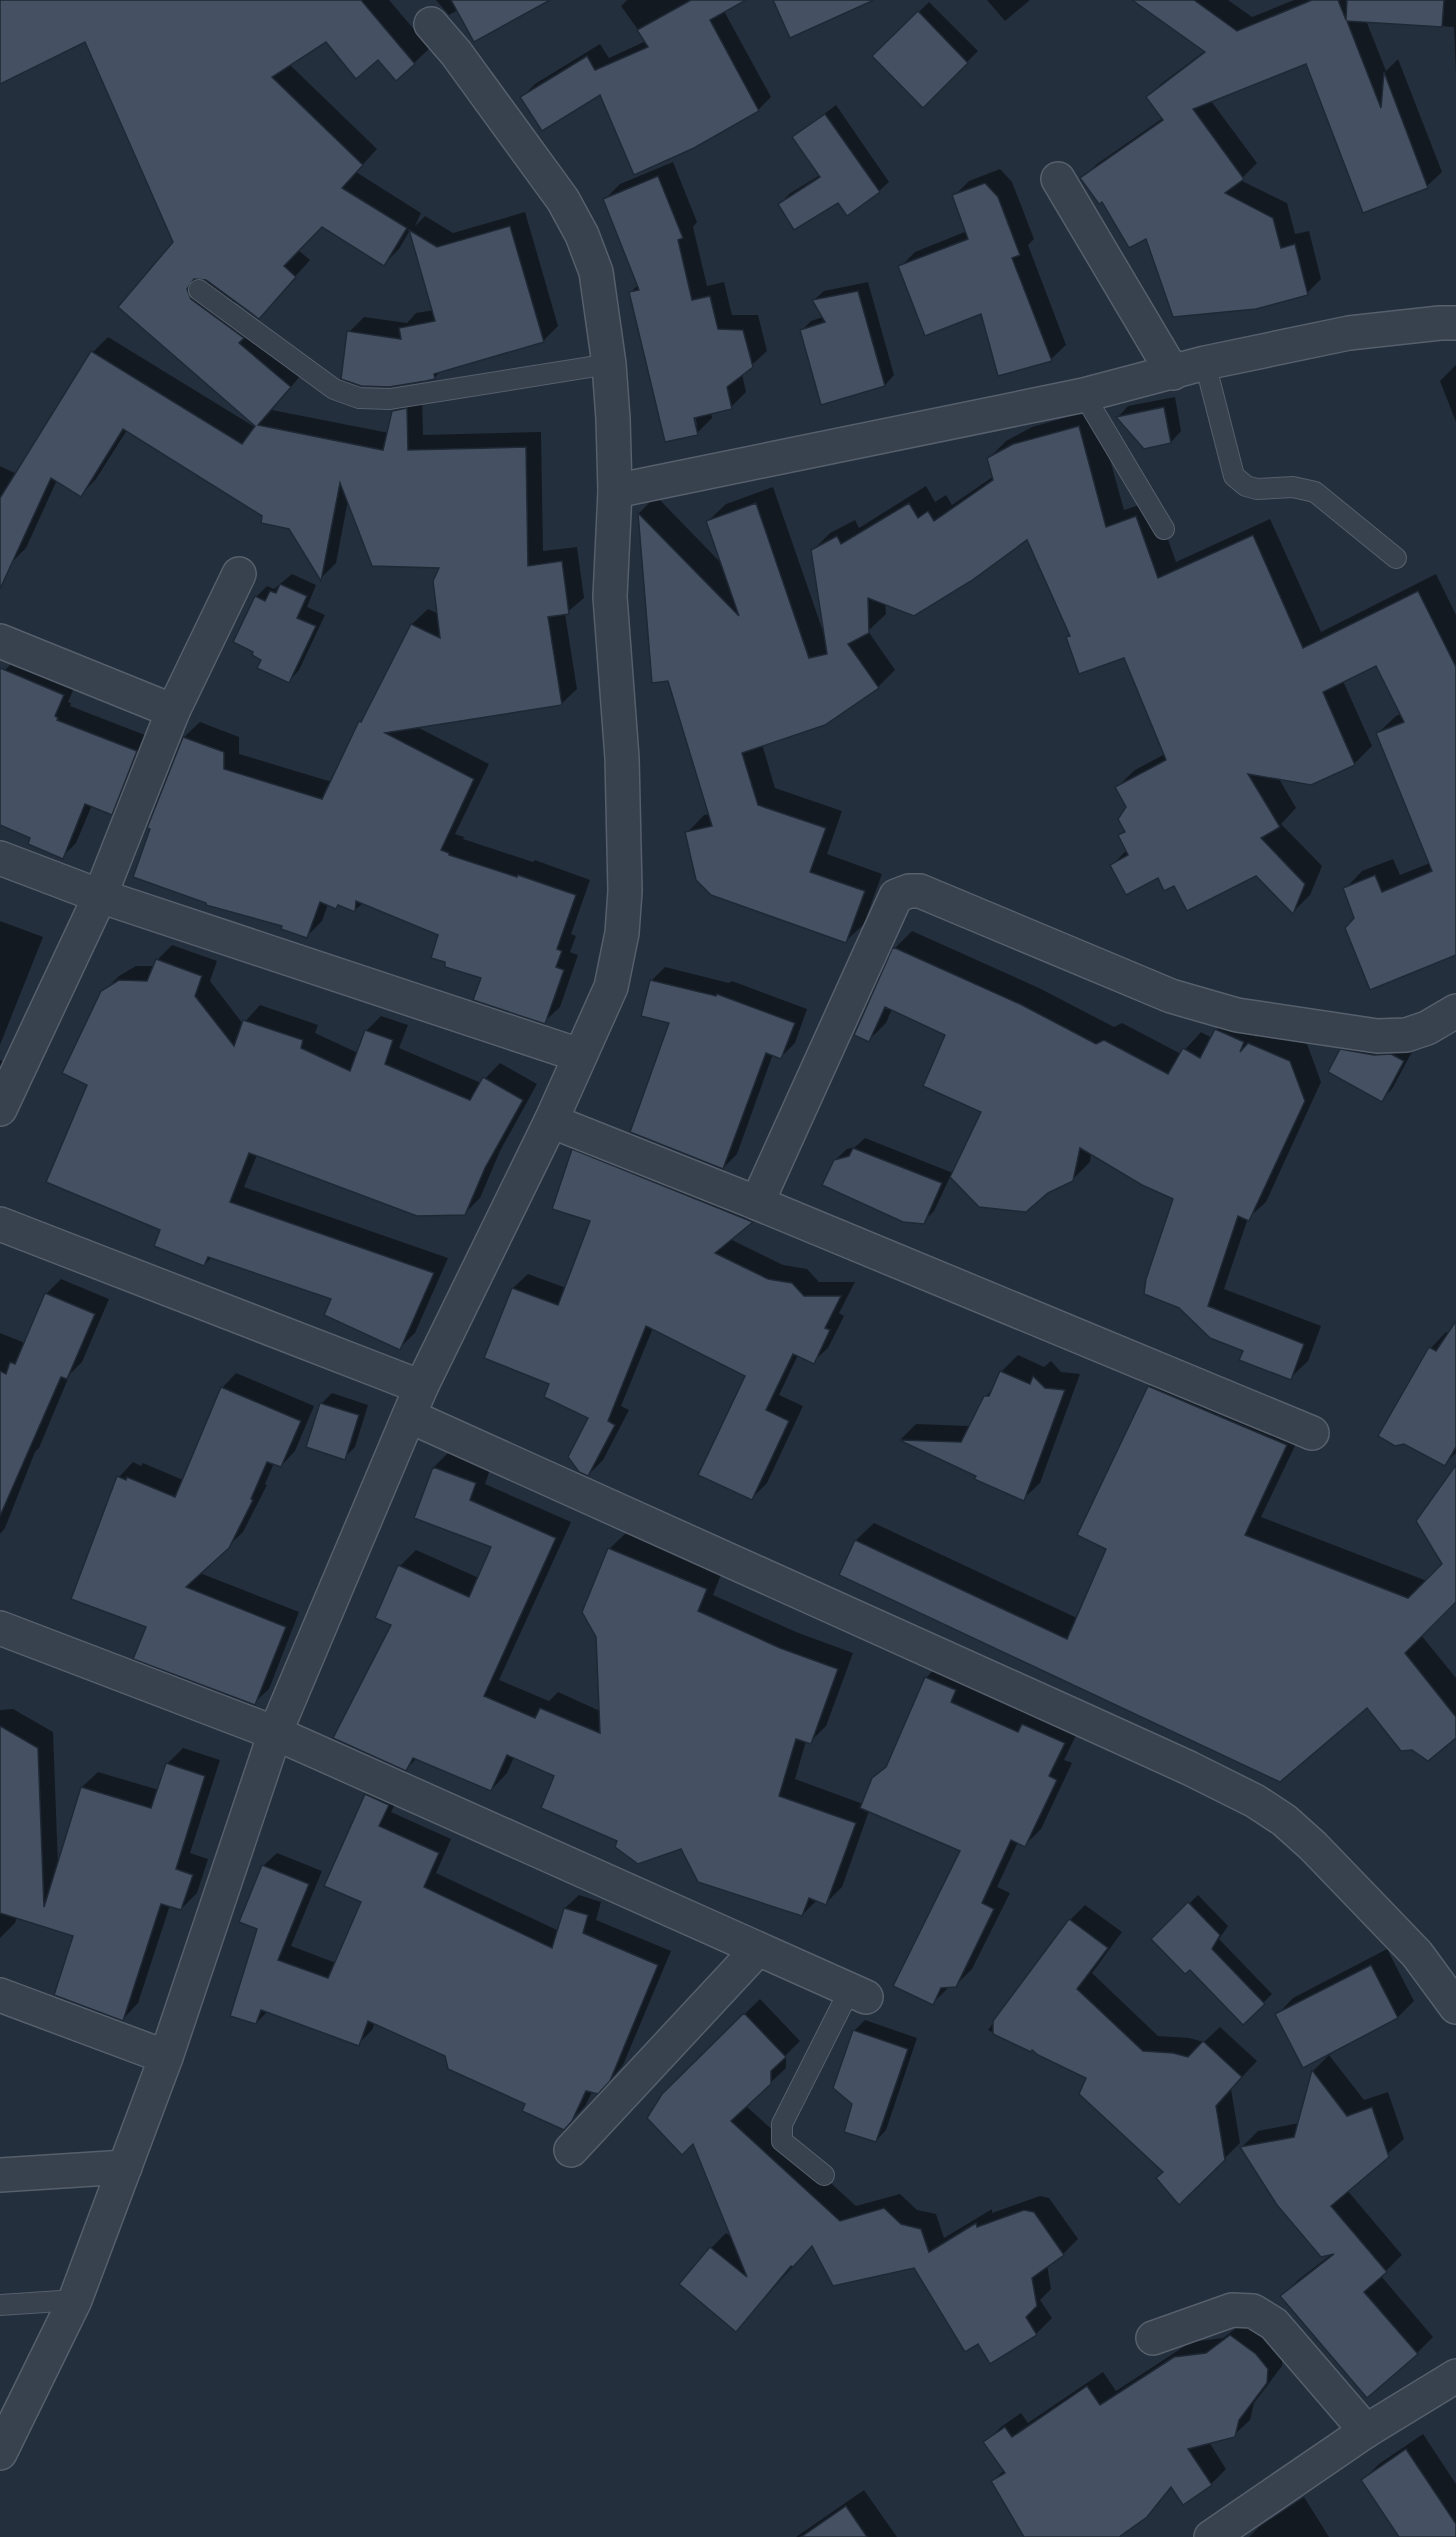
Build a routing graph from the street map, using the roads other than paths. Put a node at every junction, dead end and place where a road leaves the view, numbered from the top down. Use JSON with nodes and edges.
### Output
{"nodes":[{"id":1,"x":431,"y":24,"type":"dead end"},
{"id":2,"x":1058,"y":179,"type":"dead end"},
{"id":3,"x":199,"y":290,"type":"dead end"},
{"id":4,"x":1456,"y":323,"type":"edge"},
{"id":5,"x":1205,"y":363,"type":"junction"},
{"id":6,"x":609,"y":364,"type":"junction"},
{"id":7,"x":1173,"y":373,"type":"junction"},
{"id":8,"x":1084,"y":395,"type":"junction"},
{"id":9,"x":615,"y":491,"type":"junction"},
{"id":10,"x":1164,"y":530,"type":"dead end"},
{"id":11,"x":1396,"y":558,"type":"dead end"},
{"id":12,"x":239,"y":574,"type":"dead end"},
{"id":13,"x":0,"y":641,"type":"edge"},
{"id":14,"x":173,"y":711,"type":"junction"},
{"id":15,"x":0,"y":858,"type":"edge"},
{"id":16,"x":100,"y":896,"type":"junction"},
{"id":17,"x":1456,"y":1011,"type":"edge"},
{"id":18,"x":579,"y":1055,"type":"junction"},
{"id":19,"x":0,"y":1109,"type":"edge"},
{"id":20,"x":551,"y":1121,"type":"junction"},
{"id":21,"x":757,"y":1203,"type":"junction"},
{"id":22,"x":0,"y":1224,"type":"edge"},
{"id":23,"x":415,"y":1402,"type":"junction"},
{"id":24,"x":1312,"y":1433,"type":"dead end"},
{"id":25,"x":0,"y":1629,"type":"edge"},
{"id":26,"x":275,"y":1733,"type":"junction"},
{"id":27,"x":758,"y":1948,"type":"junction"},
{"id":28,"x":858,"y":1993,"type":"joint"},
{"id":29,"x":0,"y":1995,"type":"edge"},
{"id":30,"x":1456,"y":2007,"type":"edge"},
{"id":31,"x":166,"y":2057,"type":"junction"},
{"id":32,"x":571,"y":2150,"type":"dead end"},
{"id":33,"x":125,"y":2167,"type":"junction"},
{"id":34,"x":0,"y":2175,"type":"edge"},
{"id":35,"x":824,"y":2175,"type":"dead end"},
{"id":36,"x":75,"y":2300,"type":"junction"},
{"id":37,"x":0,"y":2306,"type":"edge"},
{"id":38,"x":1154,"y":2338,"type":"dead end"},
{"id":39,"x":1456,"y":2376,"type":"edge"},
{"id":40,"x":1365,"y":2431,"type":"junction"},
{"id":41,"x":0,"y":2453,"type":"edge"},
{"id":42,"x":1211,"y":2537,"type":"edge"}],
"edges":[{"from":1,"to":6,"type":"street"},
{"from":2,"to":7,"type":"street"},
{"from":3,"to":6,"type":"lane"},
{"from":4,"to":5,"type":"street"},
{"from":5,"to":7,"type":"street"},
{"from":5,"to":11,"type":"lane"},
{"from":6,"to":9,"type":"street"},
{"from":7,"to":8,"type":"street"},
{"from":8,"to":9,"type":"street"},
{"from":8,"to":10,"type":"lane"},
{"from":9,"to":18,"type":"street"},
{"from":12,"to":14,"type":"street"},
{"from":13,"to":14,"type":"street"},
{"from":14,"to":16,"type":"street"},
{"from":15,"to":16,"type":"street"},
{"from":16,"to":18,"type":"street"},
{"from":16,"to":19,"type":"street"},
{"from":17,"to":21,"type":"street"},
{"from":18,"to":20,"type":"street"},
{"from":20,"to":21,"type":"street"},
{"from":20,"to":23,"type":"street"},
{"from":21,"to":24,"type":"street"},
{"from":22,"to":23,"type":"street"},
{"from":23,"to":26,"type":"street"},
{"from":23,"to":30,"type":"street"},
{"from":25,"to":26,"type":"street"},
{"from":26,"to":27,"type":"street"},
{"from":26,"to":31,"type":"street"},
{"from":27,"to":28,"type":"street"},
{"from":27,"to":32,"type":"street"},
{"from":28,"to":35,"type":"lane"},
{"from":29,"to":31,"type":"street"},
{"from":31,"to":33,"type":"street"},
{"from":33,"to":34,"type":"street"},
{"from":33,"to":36,"type":"street"},
{"from":36,"to":37,"type":"lane"},
{"from":36,"to":41,"type":"street"},
{"from":38,"to":40,"type":"street"},
{"from":39,"to":40,"type":"street"},
{"from":40,"to":42,"type":"street"}]}
